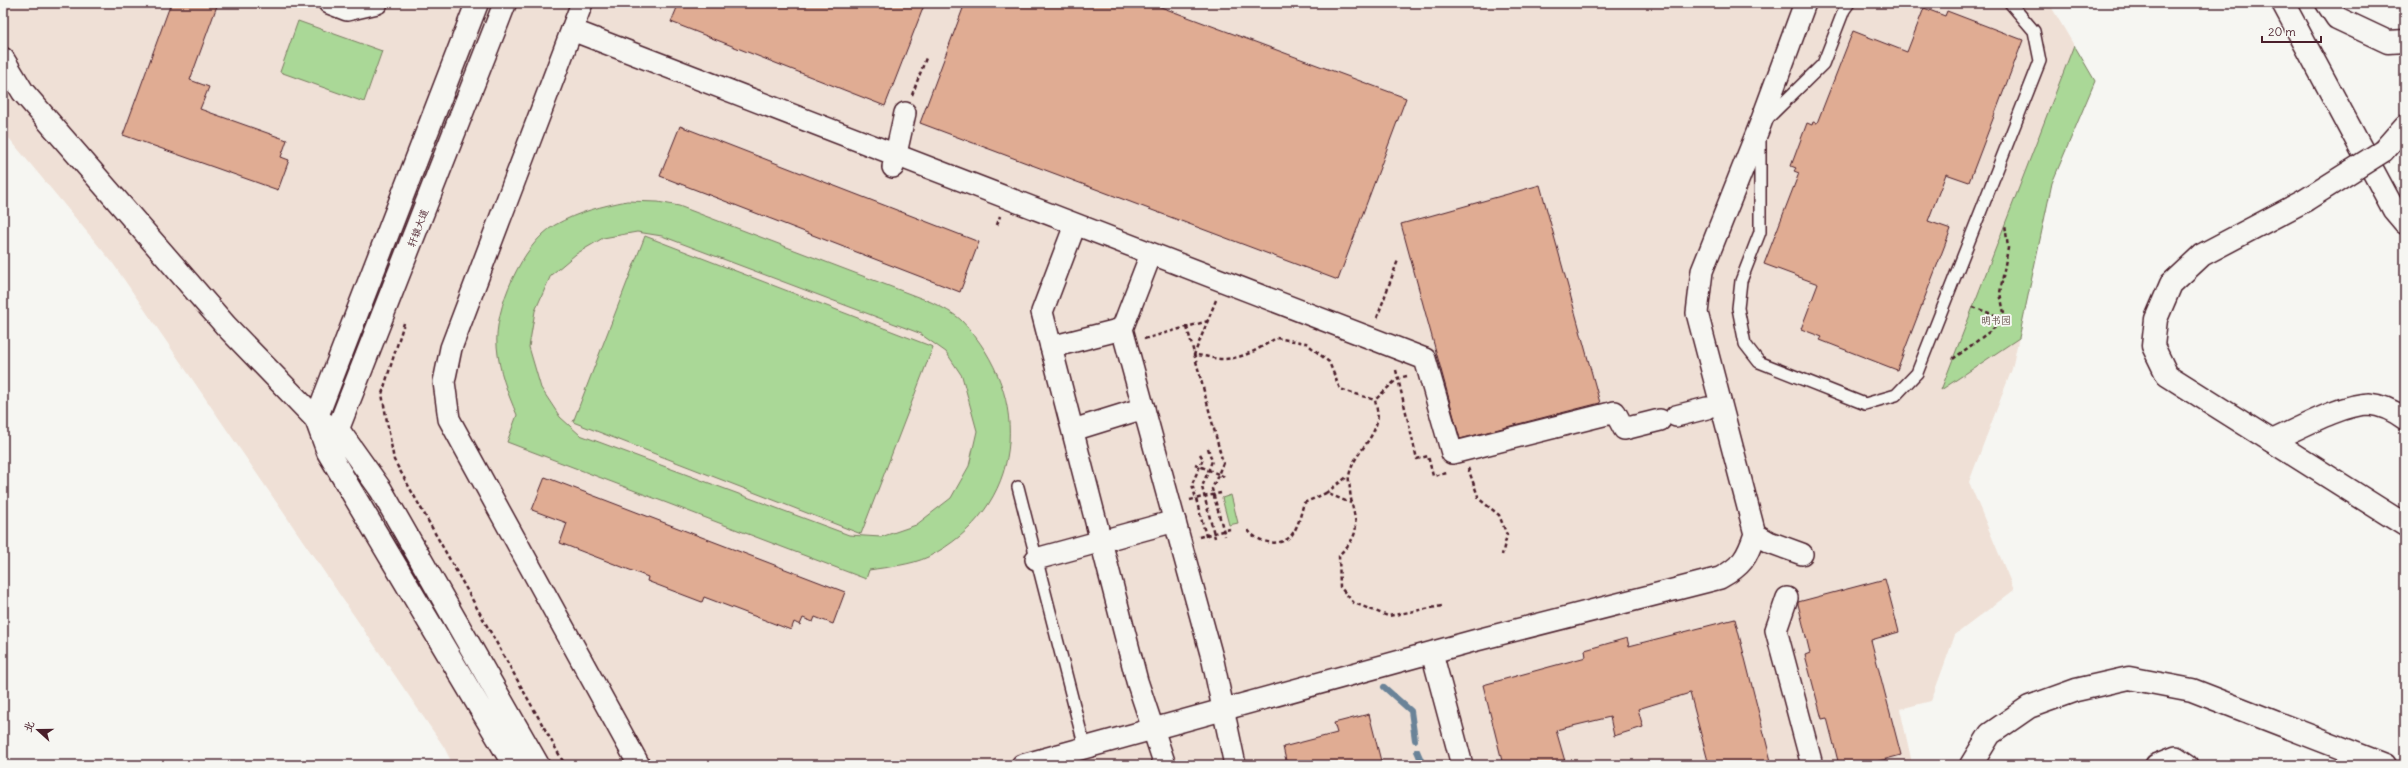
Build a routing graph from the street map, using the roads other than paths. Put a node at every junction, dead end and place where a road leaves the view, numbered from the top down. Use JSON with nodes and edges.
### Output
{"nodes":[{"id":1,"x":329,"y":3,"type":"edge"},
{"id":2,"x":378,"y":3,"type":"edge"},
{"id":3,"x":477,"y":3,"type":"edge"},
{"id":4,"x":505,"y":3,"type":"edge"},
{"id":5,"x":582,"y":3,"type":"edge"},
{"id":6,"x":1805,"y":3,"type":"edge"},
{"id":7,"x":1849,"y":3,"type":"edge"},
{"id":8,"x":2010,"y":3,"type":"edge"},
{"id":9,"x":2283,"y":3,"type":"edge"},
{"id":10,"x":2327,"y":3,"type":"edge"},
{"id":11,"x":572,"y":30,"type":"junction"},
{"id":12,"x":2405,"y":41,"type":"edge"},
{"id":13,"x":3,"y":59,"type":"edge"},
{"id":14,"x":905,"y":113,"type":"road end"},
{"id":15,"x":1760,"y":125,"type":"junction"},
{"id":16,"x":2405,"y":126,"type":"edge"},
{"id":17,"x":2405,"y":138,"type":"edge"},
{"id":18,"x":2383,"y":151,"type":"junction"},
{"id":19,"x":894,"y":161,"type":"junction"},
{"id":20,"x":2405,"y":224,"type":"edge"},
{"id":21,"x":1075,"y":225,"type":"junction"},
{"id":22,"x":1151,"y":254,"type":"junction"},
{"id":23,"x":1124,"y":336,"type":"junction"},
{"id":24,"x":1051,"y":347,"type":"junction"},
{"id":25,"x":1144,"y":408,"type":"junction"},
{"id":26,"x":1707,"y":408,"type":"dead end"},
{"id":27,"x":316,"y":419,"type":"junction"},
{"id":28,"x":2405,"y":419,"type":"edge"},
{"id":29,"x":1072,"y":430,"type":"junction"},
{"id":30,"x":339,"y":431,"type":"junction"},
{"id":31,"x":2271,"y":441,"type":"junction"},
{"id":32,"x":328,"y":452,"type":"junction"},
{"id":33,"x":1018,"y":487,"type":"dead end"},
{"id":34,"x":1175,"y":521,"type":"junction"},
{"id":35,"x":2405,"y":525,"type":"edge"},
{"id":36,"x":1755,"y":534,"type":"junction"},
{"id":37,"x":1101,"y":541,"type":"junction"},
{"id":38,"x":1802,"y":554,"type":"dead end"},
{"id":39,"x":1036,"y":559,"type":"junction"},
{"id":40,"x":1787,"y":598,"type":"dead end"},
{"id":41,"x":1432,"y":653,"type":"junction"},
{"id":42,"x":1223,"y":710,"type":"junction"},
{"id":43,"x":1153,"y":729,"type":"junction"},
{"id":44,"x":1085,"y":748,"type":"junction"},
{"id":45,"x":514,"y":765,"type":"edge"},
{"id":46,"x":538,"y":765,"type":"edge"},
{"id":47,"x":640,"y":765,"type":"edge"},
{"id":48,"x":1022,"y":765,"type":"edge"},
{"id":49,"x":1165,"y":765,"type":"edge"},
{"id":50,"x":1235,"y":765,"type":"edge"},
{"id":51,"x":1462,"y":765,"type":"edge"},
{"id":52,"x":1812,"y":765,"type":"edge"},
{"id":53,"x":1971,"y":765,"type":"edge"},
{"id":54,"x":2156,"y":765,"type":"edge"},
{"id":55,"x":2188,"y":765,"type":"edge"},
{"id":56,"x":2385,"y":765,"type":"edge"}],
"edges":[{"from":1,"to":2,"type":"street"},
{"from":3,"to":27,"type":"street"},
{"from":4,"to":30,"type":"street","name":"轩辕大道"},
{"from":5,"to":11,"type":"street"},
{"from":6,"to":15,"type":"street"},
{"from":7,"to":15,"type":"lane"},
{"from":8,"to":15,"type":"lane"},
{"from":9,"to":20,"type":"street"},
{"from":10,"to":12,"type":"street"},
{"from":11,"to":19,"type":"street"},
{"from":11,"to":47,"type":"street"},
{"from":13,"to":27,"type":"street"},
{"from":14,"to":19,"type":"street"},
{"from":15,"to":36,"type":"street"},
{"from":16,"to":18,"type":"street"},
{"from":17,"to":18,"type":"street"},
{"from":18,"to":31,"type":"street","bridge":true},
{"from":19,"to":21,"type":"street"},
{"from":21,"to":22,"type":"street"},
{"from":21,"to":24,"type":"street"},
{"from":22,"to":23,"type":"street"},
{"from":22,"to":26,"type":"street"},
{"from":23,"to":24,"type":"street"},
{"from":23,"to":25,"type":"street"},
{"from":24,"to":29,"type":"street"},
{"from":25,"to":29,"type":"street"},
{"from":25,"to":34,"type":"street"},
{"from":27,"to":30,"type":"street"},
{"from":27,"to":32,"type":"street"},
{"from":28,"to":31,"type":"street"},
{"from":29,"to":37,"type":"street"},
{"from":30,"to":32,"type":"street","name":"轩辕大道"},
{"from":30,"to":46,"type":"street"},
{"from":31,"to":35,"type":"street"},
{"from":32,"to":45,"type":"street"},
{"from":33,"to":39,"type":"lane"},
{"from":34,"to":37,"type":"street"},
{"from":34,"to":42,"type":"street"},
{"from":36,"to":38,"type":"street"},
{"from":36,"to":41,"type":"street"},
{"from":37,"to":39,"type":"street"},
{"from":37,"to":43,"type":"street"},
{"from":39,"to":44,"type":"lane"},
{"from":40,"to":52,"type":"street"},
{"from":41,"to":42,"type":"street"},
{"from":41,"to":51,"type":"street"},
{"from":42,"to":43,"type":"street"},
{"from":42,"to":50,"type":"street"},
{"from":43,"to":44,"type":"street"},
{"from":43,"to":49,"type":"street"},
{"from":44,"to":48,"type":"street"},
{"from":53,"to":56,"type":"street"},
{"from":54,"to":55,"type":"street"}]}
